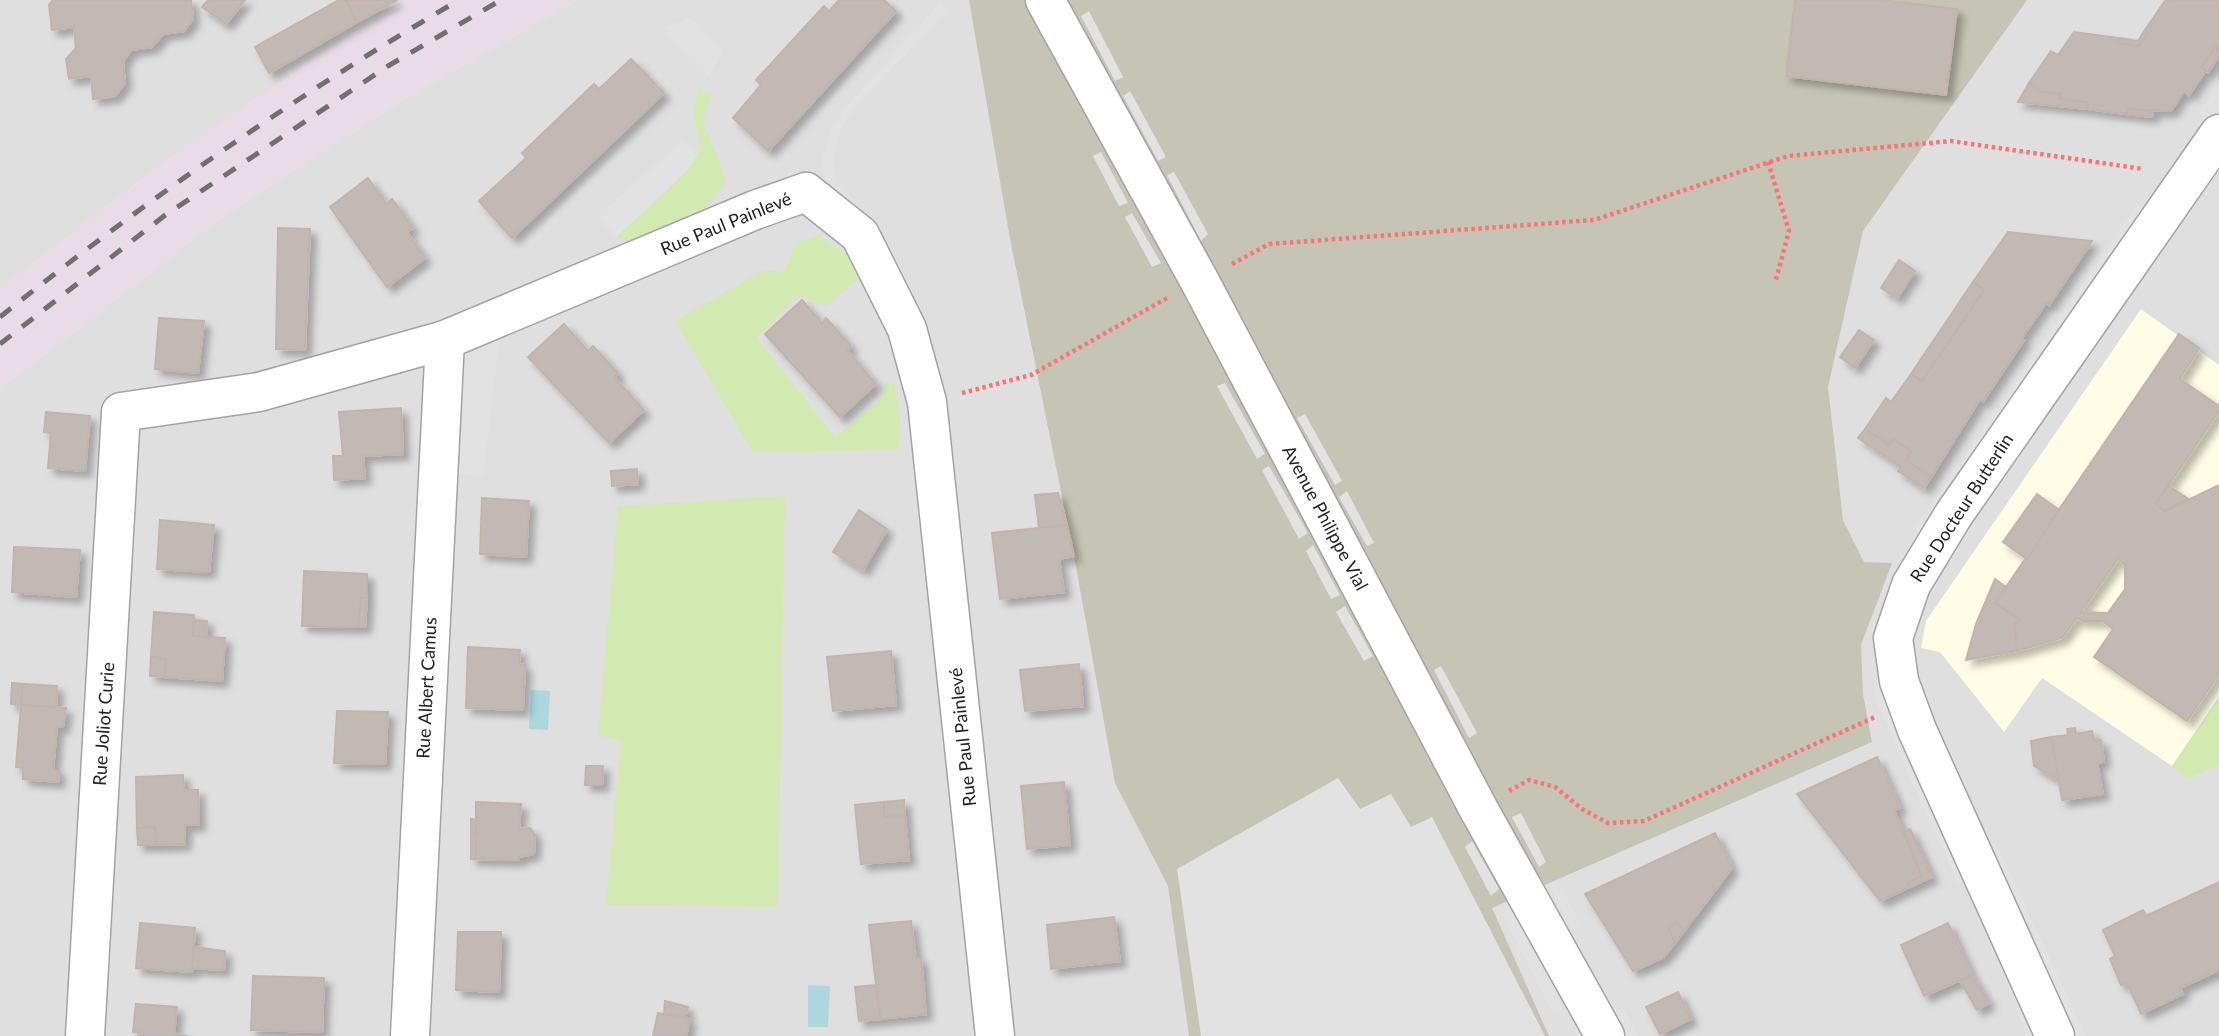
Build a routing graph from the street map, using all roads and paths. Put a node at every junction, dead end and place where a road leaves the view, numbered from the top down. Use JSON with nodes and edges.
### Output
{"nodes":[{"id":1,"x":1045,"y":0,"type":"edge"},
{"id":2,"x":2219,"y":134,"type":"edge"},
{"id":3,"x":1769,"y":162,"type":"junction"},
{"id":4,"x":2143,"y":169,"type":"dead end"},
{"id":5,"x":1199,"y":280,"type":"junction"},
{"id":6,"x":1775,"y":283,"type":"dead end"},
{"id":7,"x":445,"y":340,"type":"junction"},
{"id":8,"x":927,"y":402,"type":"junction"},
{"id":9,"x":121,"y":412,"type":"joint"},
{"id":10,"x":1908,"y":703,"type":"junction"},
{"id":11,"x":1478,"y":807,"type":"junction"},
{"id":12,"x":85,"y":1036,"type":"edge"},
{"id":13,"x":411,"y":1036,"type":"edge"},
{"id":14,"x":995,"y":1036,"type":"edge"},
{"id":15,"x":1605,"y":1036,"type":"edge"},
{"id":16,"x":2055,"y":1036,"type":"edge"}],
"edges":[{"from":1,"to":5,"type":"street","name":"Avenue Philippe Vial"},
{"from":2,"to":10,"type":"street","name":"Rue Docteur Butterlin"},
{"from":3,"to":4,"type":"path"},
{"from":3,"to":5,"type":"path"},
{"from":3,"to":6,"type":"path"},
{"from":5,"to":8,"type":"path"},
{"from":5,"to":11,"type":"street","name":"Avenue Philippe Vial"},
{"from":7,"to":8,"type":"street","name":"Rue Paul Painlevé"},
{"from":7,"to":9,"type":"street","name":"Rue Paul Painlevé"},
{"from":7,"to":13,"type":"street","name":"Rue Albert Camus"},
{"from":8,"to":14,"type":"street","name":"Rue Paul Painlevé"},
{"from":9,"to":12,"type":"street","name":"Rue Joliot Curie"},
{"from":10,"to":11,"type":"path"},
{"from":10,"to":16,"type":"street","name":"Rue Docteur Butterlin"},
{"from":11,"to":15,"type":"street","name":"Avenue Philippe Vial"}]}
